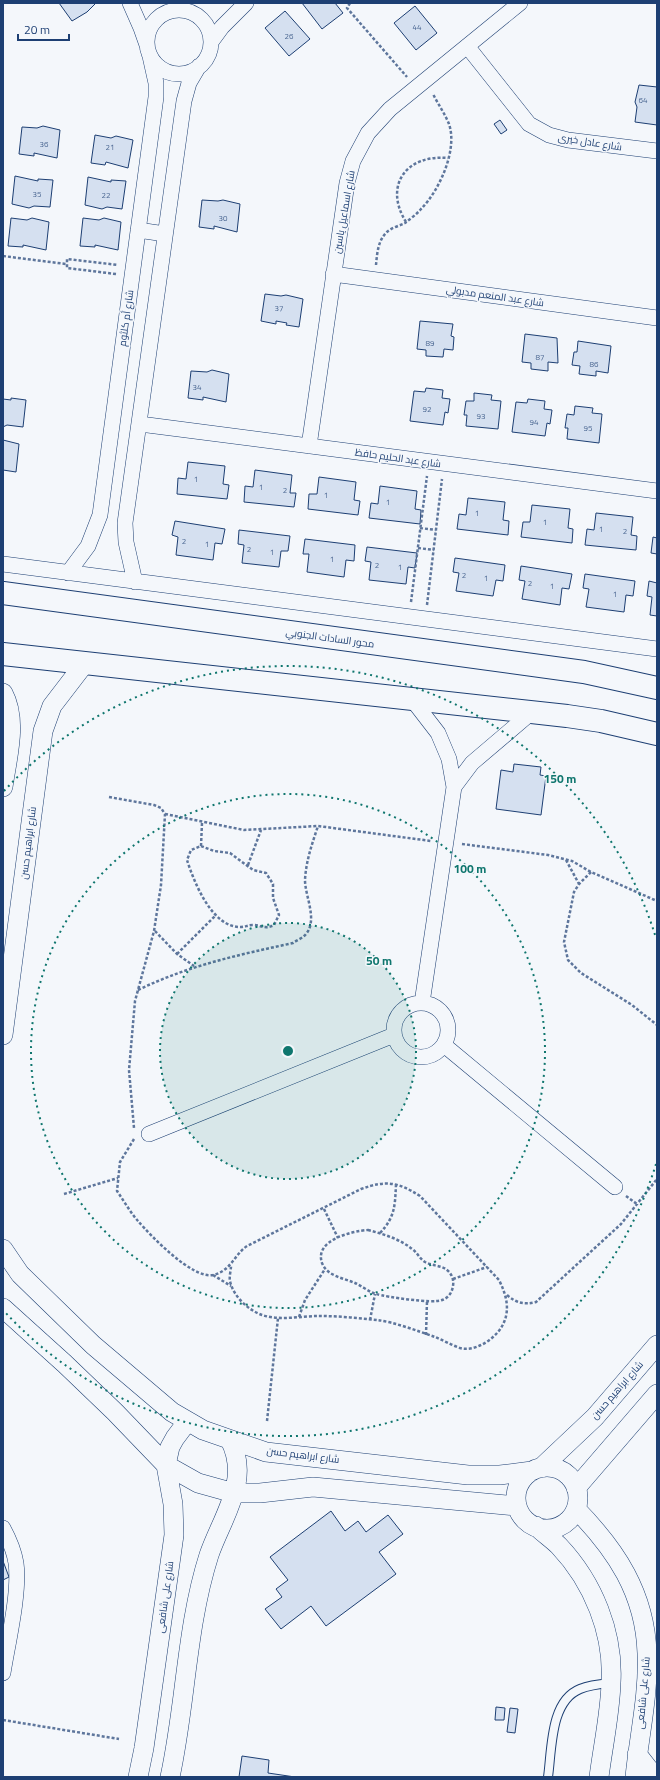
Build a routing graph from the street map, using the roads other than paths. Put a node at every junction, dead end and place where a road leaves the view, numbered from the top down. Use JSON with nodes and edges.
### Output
{"nodes":[{"id":1,"x":130,"y":3,"type":"edge"},
{"id":2,"x":246,"y":3,"type":"edge"},
{"id":3,"x":520,"y":3,"type":"edge"},
{"id":4,"x":184,"y":7,"type":"edge"},
{"id":5,"x":211,"y":42,"type":"junction"},
{"id":6,"x":467,"y":46,"type":"junction"},
{"id":7,"x":149,"y":51,"type":"junction"},
{"id":8,"x":199,"y":66,"type":"junction"},
{"id":9,"x":657,"y":151,"type":"edge"},
{"id":10,"x":138,"y":230,"type":"junction"},
{"id":11,"x":165,"y":234,"type":"junction"},
{"id":12,"x":333,"y":274,"type":"junction"},
{"id":13,"x":657,"y":318,"type":"edge"},
{"id":14,"x":140,"y":424,"type":"junction"},
{"id":15,"x":309,"y":446,"type":"junction"},
{"id":16,"x":657,"y":491,"type":"edge"},
{"id":17,"x":3,"y":564,"type":"edge"},
{"id":18,"x":68,"y":573,"type":"junction"},
{"id":19,"x":134,"y":582,"type":"junction"},
{"id":20,"x":3,"y":593,"type":"edge"},
{"id":21,"x":33,"y":597,"type":"junction"},
{"id":22,"x":3,"y":603,"type":"edge"},
{"id":23,"x":657,"y":649,"type":"edge"},
{"id":24,"x":3,"y":654,"type":"edge"},
{"id":25,"x":85,"y":663,"type":"junction"},
{"id":26,"x":657,"y":688,"type":"edge"},
{"id":27,"x":3,"y":694,"type":"edge"},
{"id":28,"x":411,"y":698,"type":"junction"},
{"id":29,"x":532,"y":712,"type":"junction"},
{"id":30,"x":657,"y":734,"type":"edge"},
{"id":31,"x":3,"y":787,"type":"edge"},
{"id":32,"x":454,"y":787,"type":"junction"},
{"id":33,"x":422,"y":1003,"type":"junction"},
{"id":34,"x":3,"y":1035,"type":"edge"},
{"id":35,"x":394,"y":1035,"type":"junction"},
{"id":36,"x":444,"y":1045,"type":"junction"},
{"id":37,"x":149,"y":1134,"type":"road end"},
{"id":38,"x":615,"y":1187,"type":"dead end"},
{"id":39,"x":3,"y":1249,"type":"edge"},
{"id":40,"x":3,"y":1308,"type":"edge"},
{"id":41,"x":657,"y":1345,"type":"edge"},
{"id":42,"x":657,"y":1394,"type":"edge"},
{"id":43,"x":187,"y":1422,"type":"junction"},
{"id":44,"x":230,"y":1440,"type":"junction"},
{"id":45,"x":166,"y":1465,"type":"junction"},
{"id":46,"x":537,"y":1469,"type":"junction"},
{"id":47,"x":576,"y":1488,"type":"junction"},
{"id":48,"x":234,"y":1493,"type":"junction"},
{"id":49,"x":517,"y":1506,"type":"junction"},
{"id":50,"x":576,"y":1509,"type":"junction"},
{"id":51,"x":536,"y":1526,"type":"junction"},
{"id":52,"x":3,"y":1528,"type":"edge"},
{"id":53,"x":3,"y":1673,"type":"edge"},
{"id":54,"x":612,"y":1682,"type":"junction"},
{"id":55,"x":637,"y":1754,"type":"junction"},
{"id":56,"x":138,"y":1777,"type":"edge"},
{"id":57,"x":170,"y":1777,"type":"edge"},
{"id":58,"x":548,"y":1777,"type":"edge"},
{"id":59,"x":599,"y":1777,"type":"edge"},
{"id":60,"x":635,"y":1777,"type":"edge"},
{"id":61,"x":655,"y":1777,"type":"edge"}],
"edges":[{"from":1,"to":7,"type":"street"},
{"from":2,"to":5,"type":"street"},
{"from":3,"to":6,"type":"street","name":"شارع اسماعيل ياسين"},
{"from":4,"to":5,"type":"street"},
{"from":4,"to":7,"type":"street"},
{"from":5,"to":8,"type":"street"},
{"from":6,"to":9,"type":"street","name":"شارع عادل خيرى"},
{"from":6,"to":12,"type":"street","name":"شارع اسماعيل ياسين"},
{"from":7,"to":8,"type":"street"},
{"from":7,"to":10,"type":"street","name":"شارع أم كلثوم"},
{"from":8,"to":11,"type":"street"},
{"from":10,"to":11,"type":"street"},
{"from":10,"to":18,"type":"street","name":"شارع أم كلثوم"},
{"from":11,"to":14,"type":"street"},
{"from":12,"to":13,"type":"street","name":"شارع عبد المنعم مدبولي"},
{"from":12,"to":15,"type":"street","name":"شارع اسماعيل ياسين"},
{"from":14,"to":15,"type":"street","name":"شارع عبد الحليم حافظ"},
{"from":14,"to":19,"type":"street"},
{"from":15,"to":16,"type":"street","name":"شارع عبد الحليم حافظ"},
{"from":17,"to":18,"type":"street"},
{"from":18,"to":19,"type":"street"},
{"from":19,"to":23,"type":"street"},
{"from":20,"to":21,"type":"main road","name":"محور السادات الجنوبي"},
{"from":21,"to":22,"type":"main road"},
{"from":21,"to":26,"type":"main road","name":"محور السادات الجنوبي"},
{"from":24,"to":25,"type":"main road"},
{"from":25,"to":28,"type":"main road"},
{"from":25,"to":34,"type":"street","name":"شارع ابراهيم حسن"},
{"from":27,"to":31,"type":"street"},
{"from":28,"to":29,"type":"main road"},
{"from":28,"to":32,"type":"street"},
{"from":29,"to":30,"type":"main road"},
{"from":29,"to":32,"type":"street"},
{"from":32,"to":33,"type":"street"},
{"from":33,"to":35,"type":"street"},
{"from":33,"to":36,"type":"street"},
{"from":35,"to":36,"type":"street"},
{"from":35,"to":37,"type":"street"},
{"from":36,"to":38,"type":"street"},
{"from":39,"to":43,"type":"street","name":"شارع ابراهيم حسن"},
{"from":40,"to":45,"type":"street"},
{"from":41,"to":46,"type":"street","name":"شارع ابراهيم حسن"},
{"from":42,"to":47,"type":"street"},
{"from":43,"to":44,"type":"street","name":"شارع ابراهيم حسن"},
{"from":43,"to":45,"type":"street","name":"شارع على شافعى"},
{"from":44,"to":46,"type":"street","name":"شارع ابراهيم حسن"},
{"from":44,"to":48,"type":"street"},
{"from":45,"to":48,"type":"street"},
{"from":45,"to":56,"type":"street","name":"شارع على شافعى"},
{"from":46,"to":47,"type":"street"},
{"from":46,"to":49,"type":"street"},
{"from":47,"to":50,"type":"street"},
{"from":48,"to":49,"type":"street"},
{"from":48,"to":57,"type":"street"},
{"from":49,"to":51,"type":"street"},
{"from":50,"to":51,"type":"street"},
{"from":50,"to":55,"type":"street","name":"شارع على شافعى"},
{"from":51,"to":54,"type":"street"},
{"from":52,"to":53,"type":"street"},
{"from":54,"to":58,"type":"lane"},
{"from":54,"to":59,"type":"street"},
{"from":55,"to":60,"type":"street","name":"شارع على شافعى"},
{"from":55,"to":61,"type":"street"}]}
